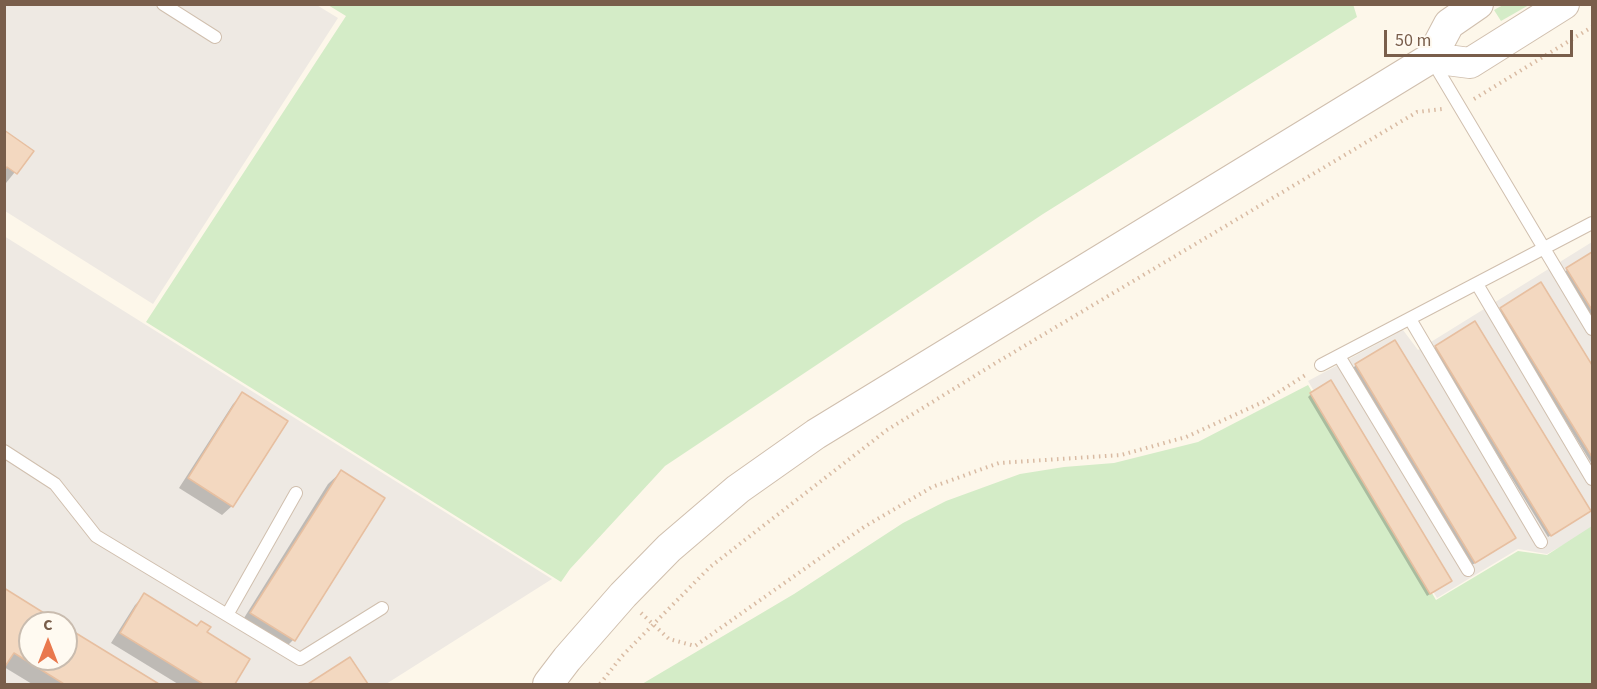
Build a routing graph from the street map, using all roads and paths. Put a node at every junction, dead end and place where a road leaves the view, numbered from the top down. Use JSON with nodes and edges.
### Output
{"nodes":[{"id":1,"x":163,"y":4,"type":"edge"},
{"id":2,"x":1478,"y":4,"type":"edge"},
{"id":3,"x":1564,"y":4,"type":"edge"},
{"id":4,"x":1593,"y":27,"type":"edge"},
{"id":5,"x":215,"y":37,"type":"dead end"},
{"id":6,"x":1431,"y":58,"type":"junction"},
{"id":7,"x":1461,"y":107,"type":"junction"},
{"id":8,"x":1593,"y":223,"type":"edge"},
{"id":9,"x":1545,"y":248,"type":"junction"},
{"id":10,"x":1477,"y":284,"type":"junction"},
{"id":11,"x":1410,"y":319,"type":"junction"},
{"id":12,"x":1593,"y":329,"type":"edge"},
{"id":13,"x":1339,"y":356,"type":"junction"},
{"id":14,"x":1321,"y":365,"type":"joint"},
{"id":15,"x":4,"y":452,"type":"edge"},
{"id":16,"x":1593,"y":479,"type":"edge"},
{"id":17,"x":296,"y":493,"type":"dead end"},
{"id":18,"x":1541,"y":542,"type":"dead end"},
{"id":19,"x":1468,"y":570,"type":"dead end"},
{"id":20,"x":624,"y":595,"type":"junction"},
{"id":21,"x":382,"y":609,"type":"dead end"},
{"id":22,"x":227,"y":615,"type":"junction"},
{"id":23,"x":653,"y":625,"type":"junction"},
{"id":24,"x":548,"y":684,"type":"edge"},
{"id":25,"x":600,"y":684,"type":"edge"}],
"edges":[{"from":1,"to":5,"type":"lane"},
{"from":2,"to":6,"type":"street"},
{"from":3,"to":6,"type":"street"},
{"from":4,"to":7,"type":"path"},
{"from":6,"to":7,"type":"lane"},
{"from":6,"to":20,"type":"street"},
{"from":7,"to":9,"type":"lane"},
{"from":7,"to":23,"type":"path"},
{"from":8,"to":9,"type":"lane"},
{"from":9,"to":10,"type":"lane"},
{"from":9,"to":12,"type":"lane"},
{"from":10,"to":11,"type":"lane"},
{"from":10,"to":16,"type":"lane"},
{"from":11,"to":13,"type":"lane"},
{"from":11,"to":18,"type":"lane"},
{"from":13,"to":14,"type":"lane"},
{"from":13,"to":19,"type":"lane"},
{"from":14,"to":23,"type":"path"},
{"from":15,"to":22,"type":"lane"},
{"from":17,"to":22,"type":"lane"},
{"from":20,"to":23,"type":"path"},
{"from":20,"to":24,"type":"street"},
{"from":21,"to":22,"type":"lane"},
{"from":23,"to":25,"type":"path"}]}
